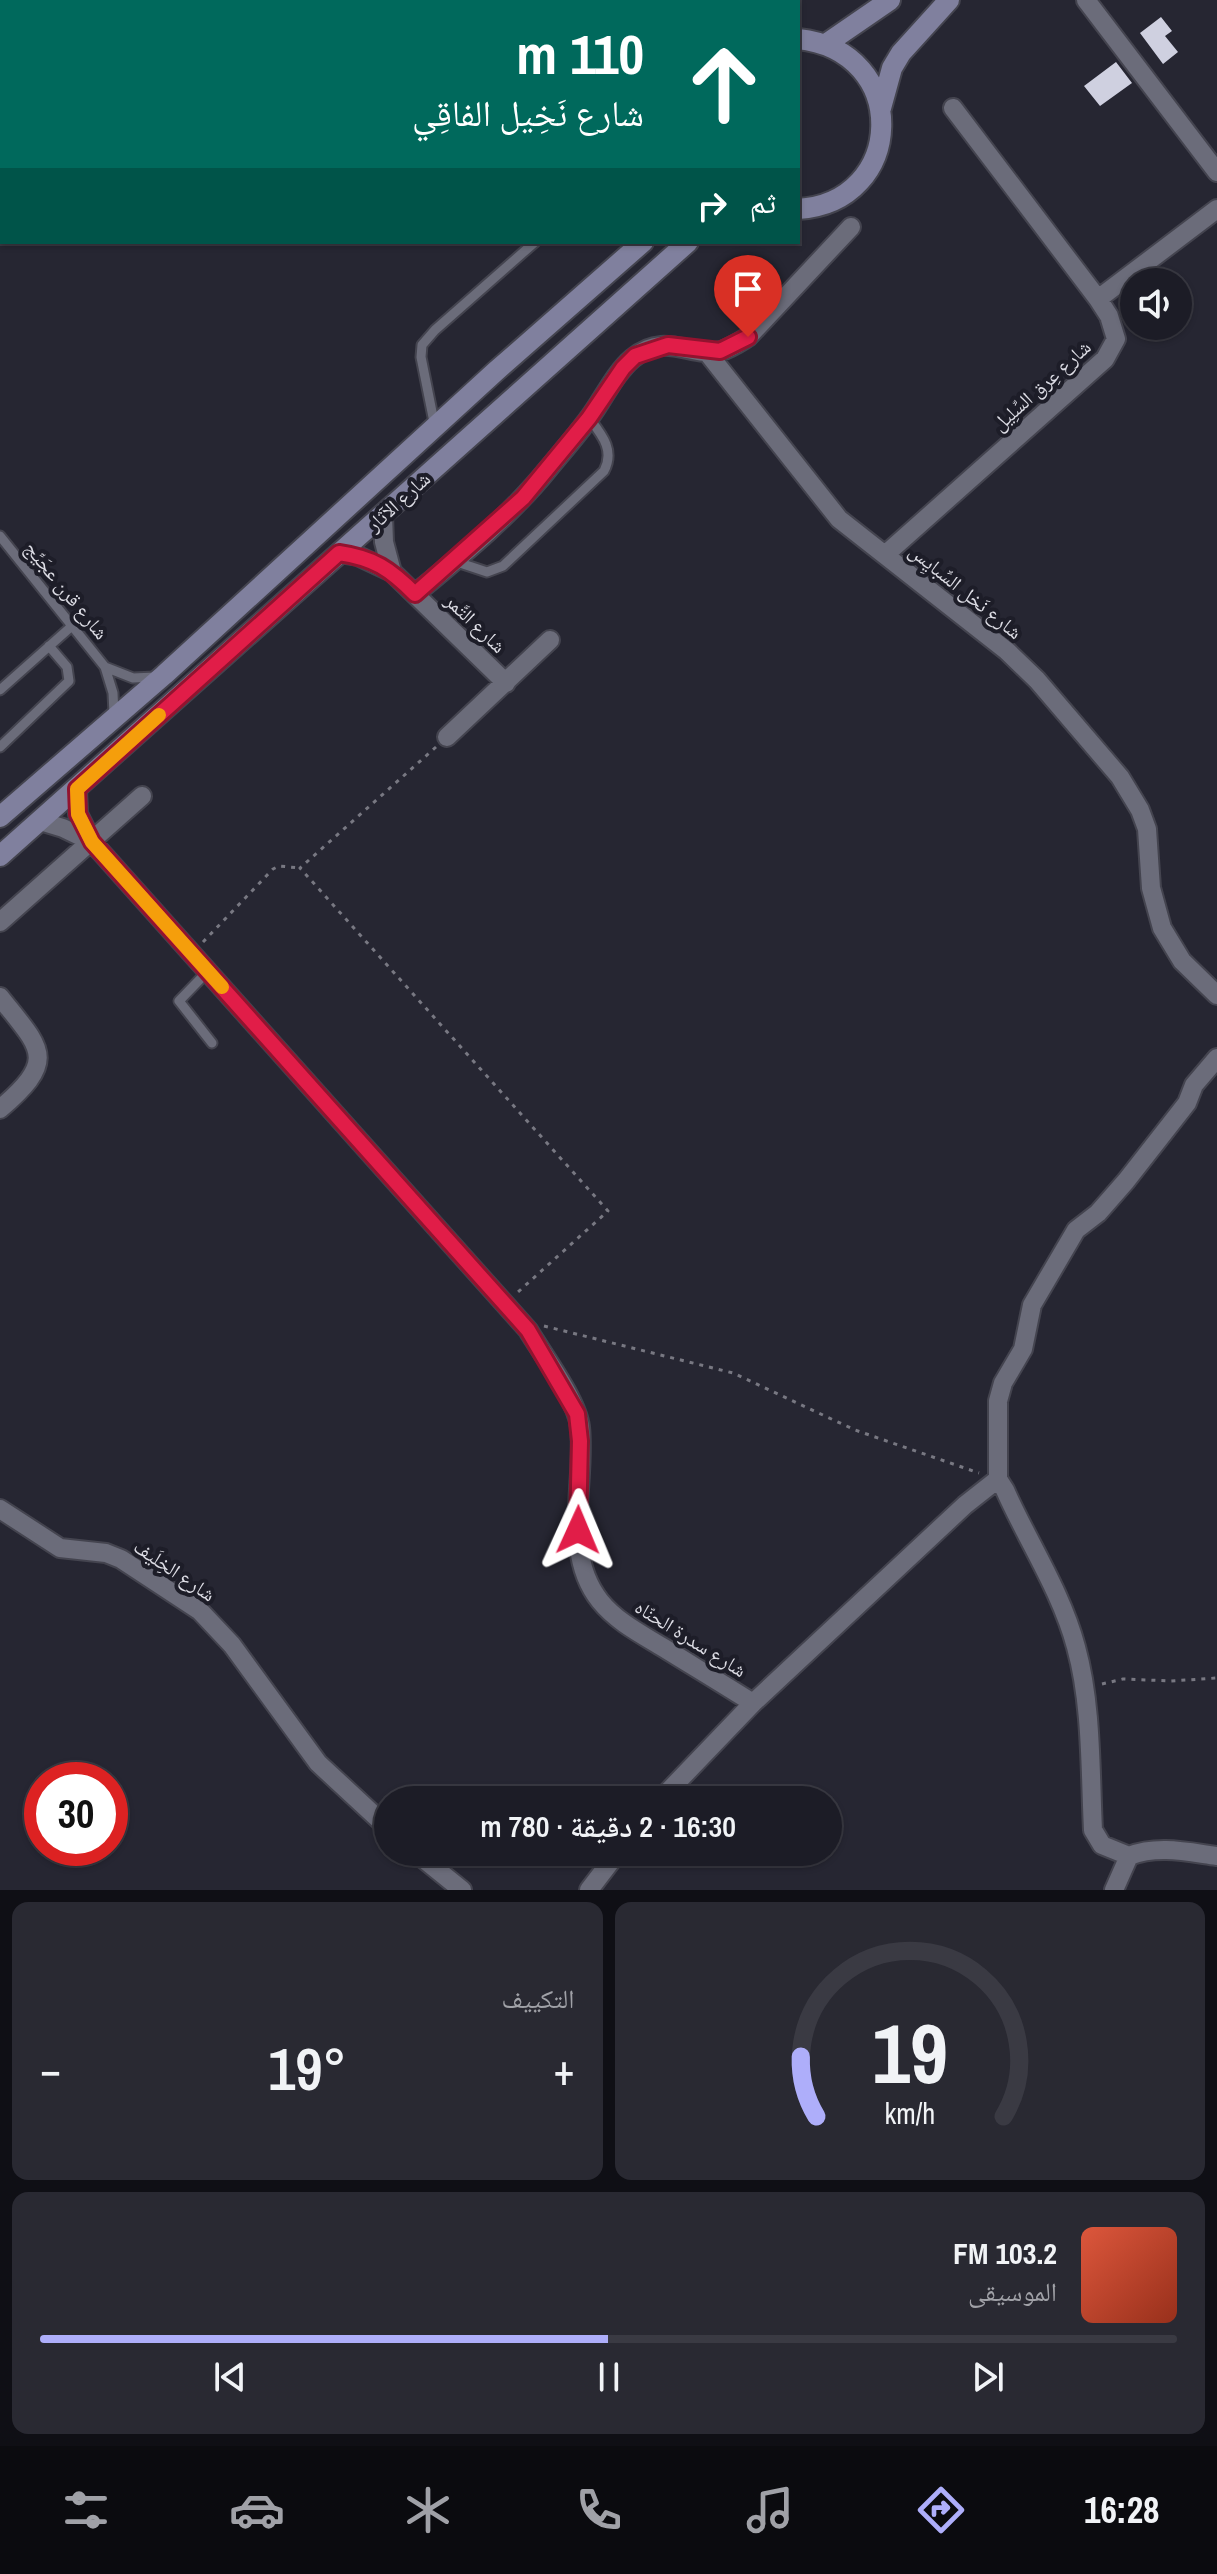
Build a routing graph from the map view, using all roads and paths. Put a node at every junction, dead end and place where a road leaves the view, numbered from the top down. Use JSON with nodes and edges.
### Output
{"nodes":[{"id":1,"x":890,"y":0,"type":"edge"},
{"id":2,"x":949,"y":0,"type":"edge"},
{"id":3,"x":1086,"y":0,"type":"edge"},
{"id":4,"x":814,"y":41,"type":"edge"},
{"id":5,"x":881,"y":108,"type":"junction"},
{"id":6,"x":953,"y":108,"type":"dead end"},
{"id":7,"x":1217,"y":172,"type":"edge"},
{"id":8,"x":800,"y":209,"type":"edge"},
{"id":9,"x":1217,"y":209,"type":"edge"},
{"id":10,"x":851,"y":227,"type":"dead end"},
{"id":11,"x":533,"y":244,"type":"edge"},
{"id":12,"x":641,"y":244,"type":"edge"},
{"id":13,"x":686,"y":244,"type":"edge"},
{"id":14,"x":1098,"y":299,"type":"junction"},
{"id":15,"x":706,"y":351,"type":"junction"},
{"id":16,"x":589,"y":418,"type":"junction"},
{"id":17,"x":435,"y":427,"type":"junction"},
{"id":18,"x":383,"y":515,"type":"junction"},
{"id":19,"x":0,"y":536,"type":"edge"},
{"id":20,"x":339,"y":553,"type":"junction"},
{"id":21,"x":886,"y":554,"type":"junction"},
{"id":22,"x":454,"y":561,"type":"junction"},
{"id":23,"x":392,"y":572,"type":"junction"},
{"id":24,"x":415,"y":594,"type":"junction"},
{"id":25,"x":73,"y":625,"type":"junction"},
{"id":26,"x":550,"y":640,"type":"dead end"},
{"id":27,"x":49,"y":646,"type":"junction"},
{"id":28,"x":105,"y":667,"type":"junction"},
{"id":29,"x":0,"y":672,"type":"edge"},
{"id":30,"x":164,"y":675,"type":"junction"},
{"id":31,"x":9,"y":682,"type":"junction"},
{"id":32,"x":506,"y":683,"type":"junction"},
{"id":33,"x":0,"y":690,"type":"edge"},
{"id":34,"x":113,"y":717,"type":"junction"},
{"id":35,"x":447,"y":737,"type":"joint"},
{"id":36,"x":0,"y":747,"type":"edge"},
{"id":37,"x":77,"y":789,"type":"junction"},
{"id":38,"x":142,"y":796,"type":"dead end"},
{"id":39,"x":0,"y":817,"type":"edge"},
{"id":40,"x":40,"y":821,"type":"junction"},
{"id":41,"x":92,"y":842,"type":"junction"},
{"id":42,"x":0,"y":856,"type":"edge"},
{"id":43,"x":300,"y":868,"type":"junction"},
{"id":44,"x":0,"y":922,"type":"edge"},
{"id":45,"x":192,"y":953,"type":"junction"},
{"id":46,"x":208,"y":971,"type":"junction"},
{"id":47,"x":1217,"y":995,"type":"edge"},
{"id":48,"x":0,"y":997,"type":"edge"},
{"id":49,"x":212,"y":1043,"type":"dead end"},
{"id":50,"x":1217,"y":1058,"type":"edge"},
{"id":51,"x":0,"y":1109,"type":"edge"},
{"id":52,"x":506,"y":1302,"type":"junction"},
{"id":53,"x":521,"y":1320,"type":"junction"},
{"id":54,"x":998,"y":1479,"type":"junction"},
{"id":55,"x":0,"y":1509,"type":"edge"},
{"id":56,"x":1217,"y":1678,"type":"edge"},
{"id":57,"x":1084,"y":1689,"type":"junction"},
{"id":58,"x":753,"y":1703,"type":"junction"},
{"id":59,"x":673,"y":1786,"type":"edge"},
{"id":60,"x":374,"y":1815,"type":"edge"},
{"id":61,"x":1129,"y":1856,"type":"junction"},
{"id":62,"x":1217,"y":1856,"type":"edge"},
{"id":63,"x":432,"y":1866,"type":"edge"},
{"id":64,"x":607,"y":1866,"type":"edge"},
{"id":65,"x":462,"y":1890,"type":"edge"},
{"id":66,"x":589,"y":1890,"type":"edge"},
{"id":67,"x":1114,"y":1890,"type":"edge"}],
"edges":[{"from":1,"to":4,"type":"street"},
{"from":2,"to":5,"type":"street"},
{"from":3,"to":7,"type":"street"},
{"from":4,"to":5,"type":"street"},
{"from":5,"to":8,"type":"street"},
{"from":6,"to":14,"type":"street","name":"شارع عِرق السِّلِيل"},
{"from":9,"to":14,"type":"street"},
{"from":10,"to":15,"type":"street","name":"شارع التَّمر"},
{"from":11,"to":17,"type":"lane"},
{"from":12,"to":17,"type":"street","name":"شارع الآثار"},
{"from":13,"to":18,"type":"street","name":"شارع الآثار"},
{"from":14,"to":21,"type":"street","name":"شارع عِرق السِّلِيل"},
{"from":15,"to":16,"type":"street","name":"شارع التَّمر"},
{"from":15,"to":21,"type":"street","name":"شارع نَخل السِّبايِس"},
{"from":16,"to":22,"type":"street","name":"شارع التَّمر"},
{"from":16,"to":22,"type":"lane"},
{"from":17,"to":30,"type":"street","name":"شارع الآثار"},
{"from":18,"to":20,"type":"street","name":"شارع الآثار"},
{"from":18,"to":23,"type":"street"},
{"from":19,"to":25,"type":"lane","name":"شارع قرن عجَيِّج"},
{"from":20,"to":23,"type":"street","name":"شارع التَّمر"},
{"from":20,"to":37,"type":"street","name":"شارع الآثار"},
{"from":21,"to":47,"type":"street","name":"شارع نَخل السِّبايِس"},
{"from":22,"to":24,"type":"street","name":"شارع التَّمر"},
{"from":23,"to":24,"type":"street","name":"شارع التَّمر"},
{"from":24,"to":32,"type":"street","name":"شارع التَّمر"},
{"from":25,"to":27,"type":"lane"},
{"from":25,"to":28,"type":"lane","name":"شارع قرن عجَيِّج"},
{"from":26,"to":32,"type":"street","name":"شارع التَّمر"},
{"from":27,"to":31,"type":"lane"},
{"from":27,"to":36,"type":"lane"},
{"from":28,"to":30,"type":"lane","name":"شارع قرن عجَيِّج"},
{"from":28,"to":34,"type":"lane","name":"شارع قرن عجَيِّج"},
{"from":29,"to":31,"type":"lane"},
{"from":30,"to":34,"type":"street","name":"شارع الآثار"},
{"from":31,"to":33,"type":"lane"},
{"from":32,"to":35,"type":"street","name":"شارع التَّمر"},
{"from":34,"to":39,"type":"street","name":"شارع الآثار"},
{"from":35,"to":43,"type":"path"},
{"from":37,"to":40,"type":"street","name":"شارع الآثار"},
{"from":37,"to":41,"type":"street"},
{"from":38,"to":41,"type":"street"},
{"from":40,"to":41,"type":"street"},
{"from":40,"to":42,"type":"street","name":"شارع الآثار"},
{"from":41,"to":44,"type":"street"},
{"from":41,"to":45,"type":"street","name":"شارع سدرة الحنّاه"},
{"from":43,"to":45,"type":"path"},
{"from":43,"to":52,"type":"path"},
{"from":45,"to":46,"type":"street","name":"شارع سدرة الحنّاه"},
{"from":46,"to":49,"type":"lane"},
{"from":46,"to":52,"type":"street","name":"شارع سدرة الحنّاه"},
{"from":48,"to":51,"type":"street"},
{"from":50,"to":54,"type":"street"},
{"from":52,"to":53,"type":"street","name":"شارع سدرة الحنّاه"},
{"from":53,"to":54,"type":"path"},
{"from":53,"to":58,"type":"street","name":"شارع سدرة الحنّاه"},
{"from":54,"to":57,"type":"street"},
{"from":54,"to":58,"type":"street"},
{"from":55,"to":60,"type":"street","name":"شارع الخِلَيف"},
{"from":56,"to":57,"type":"path"},
{"from":57,"to":61,"type":"street"},
{"from":58,"to":59,"type":"street"},
{"from":61,"to":62,"type":"street"},
{"from":61,"to":67,"type":"street"},
{"from":63,"to":65,"type":"street"},
{"from":64,"to":66,"type":"street"}]}
